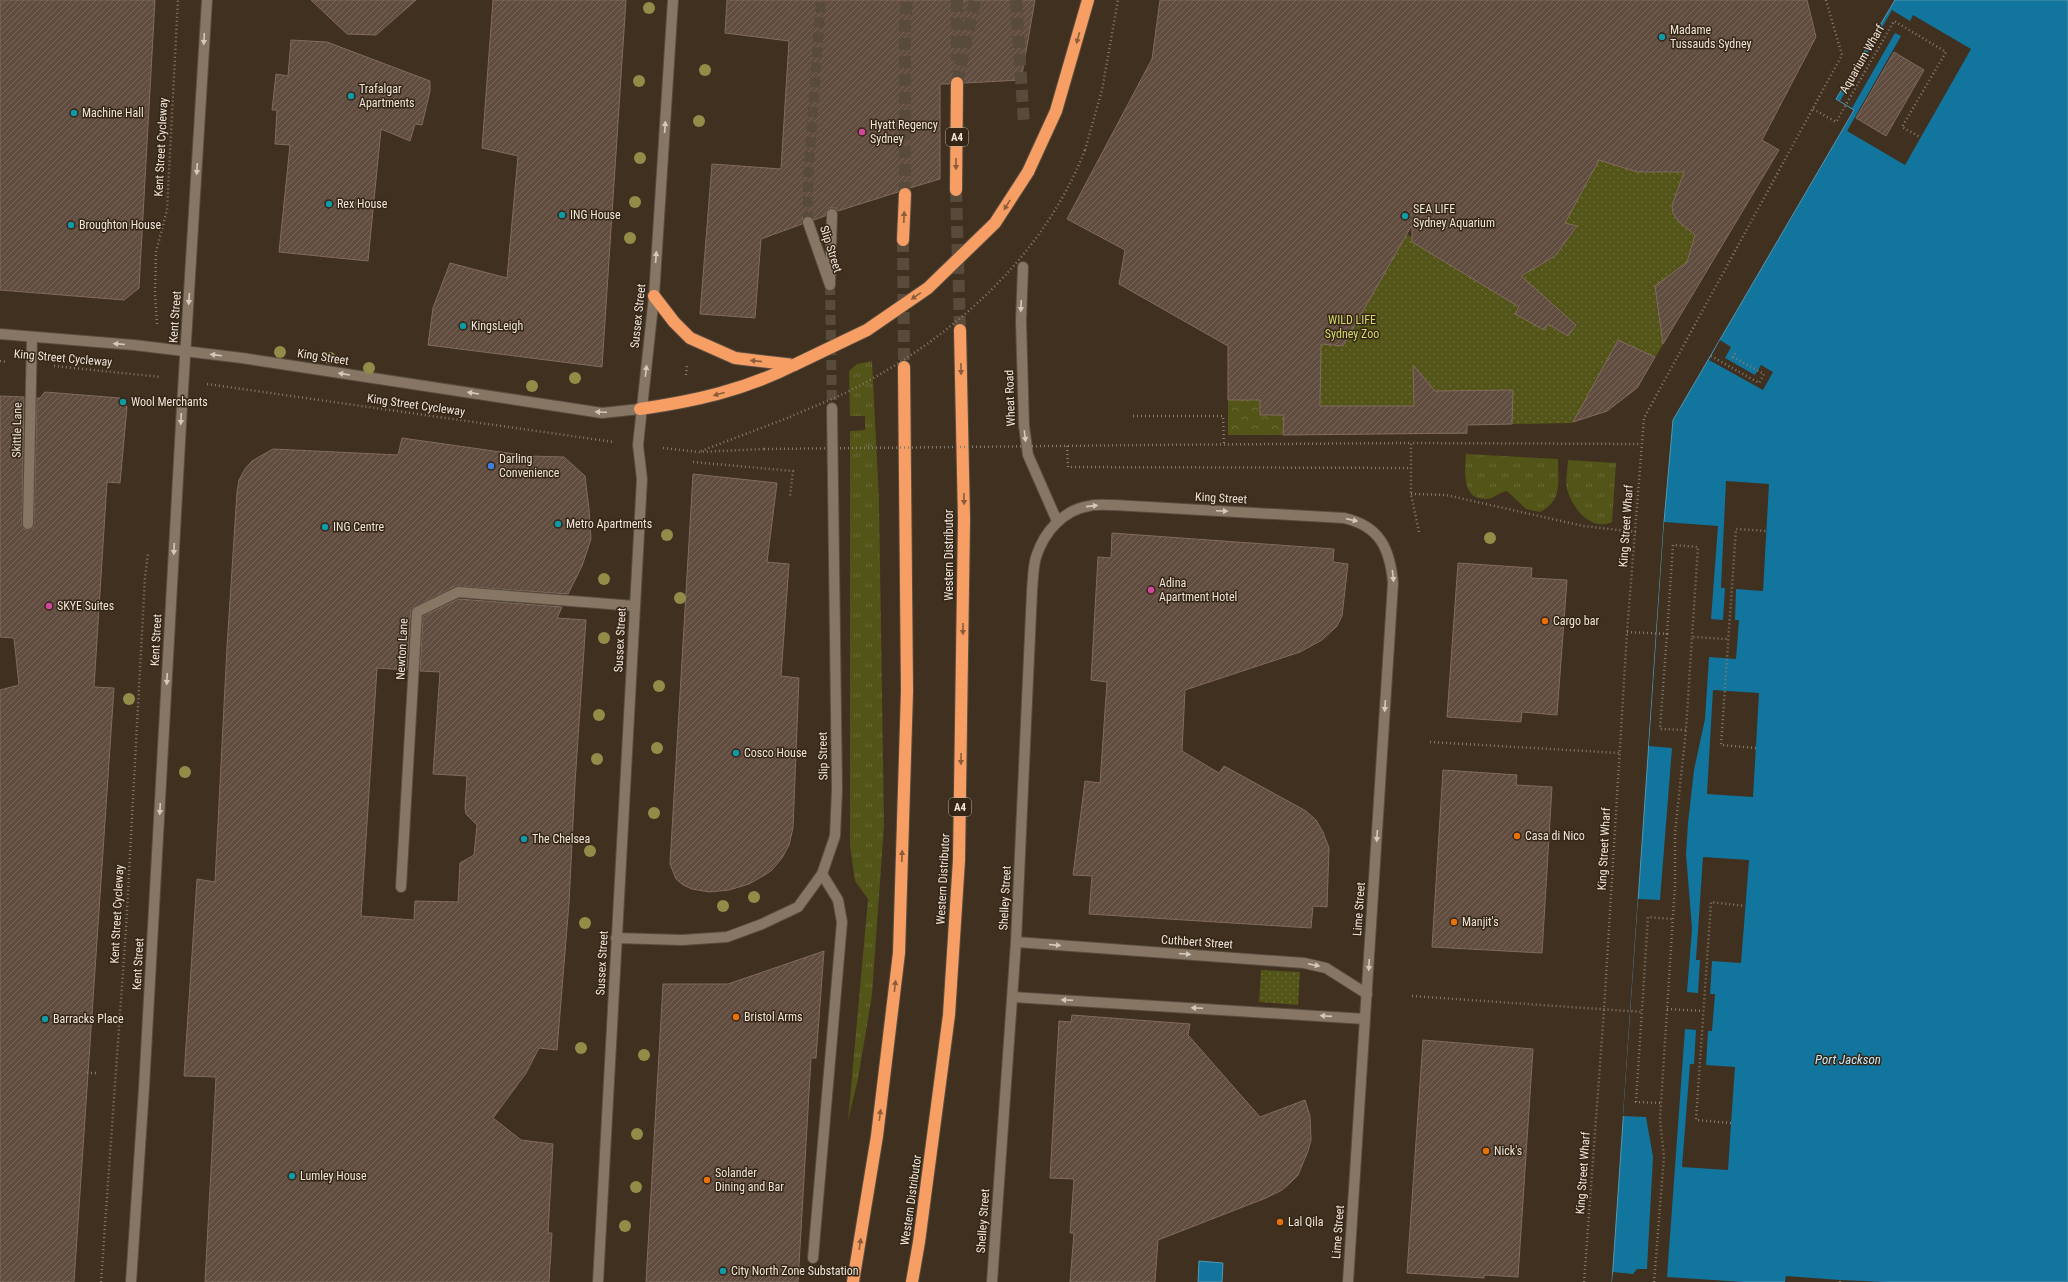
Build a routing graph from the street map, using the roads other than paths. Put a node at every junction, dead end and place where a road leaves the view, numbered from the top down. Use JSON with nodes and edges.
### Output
{"nodes":[{"id":1,"x":207,"y":0,"type":"edge"},
{"id":2,"x":673,"y":0,"type":"edge"},
{"id":3,"x":1088,"y":0,"type":"edge"},
{"id":4,"x":957,"y":83,"type":"tunnel mouth"},
{"id":5,"x":956,"y":190,"type":"tunnel mouth"},
{"id":6,"x":905,"y":194,"type":"tunnel mouth"},
{"id":7,"x":832,"y":214,"type":"dead end"},
{"id":8,"x":808,"y":222,"type":"tunnel mouth"},
{"id":9,"x":903,"y":240,"type":"tunnel mouth"},
{"id":10,"x":1023,"y":267,"type":"dead end"},
{"id":11,"x":654,"y":296,"type":"junction"},
{"id":12,"x":960,"y":330,"type":"tunnel mouth"},
{"id":13,"x":0,"y":334,"type":"edge"},
{"id":14,"x":32,"y":337,"type":"junction"},
{"id":15,"x":186,"y":351,"type":"junction"},
{"id":16,"x":794,"y":365,"type":"junction"},
{"id":17,"x":904,"y":367,"type":"tunnel mouth"},
{"id":18,"x":832,"y":408,"type":"tunnel mouth"},
{"id":19,"x":640,"y":409,"type":"junction"},
{"id":20,"x":1057,"y":521,"type":"junction"},
{"id":21,"x":28,"y":524,"type":"dead end"},
{"id":22,"x":1380,"y":540,"type":"joint"},
{"id":23,"x":635,"y":606,"type":"junction"},
{"id":24,"x":822,"y":874,"type":"junction"},
{"id":25,"x":401,"y":887,"type":"dead end"},
{"id":26,"x":616,"y":938,"type":"junction"},
{"id":27,"x":1016,"y":942,"type":"junction"},
{"id":28,"x":1367,"y":994,"type":"junction"},
{"id":29,"x":1013,"y":997,"type":"junction"},
{"id":30,"x":1365,"y":1018,"type":"junction"},
{"id":31,"x":813,"y":1258,"type":"dead end"},
{"id":32,"x":131,"y":1282,"type":"edge"},
{"id":33,"x":598,"y":1282,"type":"edge"},
{"id":34,"x":854,"y":1282,"type":"edge"},
{"id":35,"x":912,"y":1282,"type":"edge"},
{"id":36,"x":992,"y":1282,"type":"edge"},
{"id":37,"x":1348,"y":1282,"type":"edge"}],
"edges":[{"from":1,"to":15,"type":"street","name":"Kent Street","one_way":true},
{"from":11,"to":2,"type":"street","name":"Sussex Street","one_way":true},
{"from":3,"to":16,"type":"highway","one_way":true,"bridge":true},
{"from":4,"to":5,"type":"highway","number":"A4","one_way":true},
{"from":9,"to":6,"type":"highway","one_way":true},
{"from":7,"to":8,"type":"street","name":"Slip Street"},
{"from":10,"to":20,"type":"street","name":"Wheat Road","one_way":true},
{"from":16,"to":11,"type":"highway","one_way":true},
{"from":19,"to":11,"type":"street","name":"Sussex Street","one_way":true},
{"from":12,"to":35,"type":"highway","name":"Western Distributor","number":"A4","one_way":true},
{"from":13,"to":14,"type":"street","name":"King Street"},
{"from":15,"to":14,"type":"street","name":"King Street","one_way":true},
{"from":14,"to":21,"type":"street","name":"Skittle Lane"},
{"from":19,"to":15,"type":"street","name":"King Street","one_way":true},
{"from":15,"to":32,"type":"street","name":"Kent Street","one_way":true},
{"from":16,"to":19,"type":"highway","one_way":true},
{"from":34,"to":17,"type":"highway","one_way":true},
{"from":18,"to":24,"type":"street","name":"Slip Street"},
{"from":19,"to":23,"type":"street","name":"Sussex Street"},
{"from":20,"to":22,"type":"street","name":"King Street","one_way":true},
{"from":20,"to":27,"type":"street","name":"Shelley Street"},
{"from":22,"to":28,"type":"street","name":"Lime Street","one_way":true},
{"from":23,"to":25,"type":"street","name":"Newton Lane"},
{"from":23,"to":26,"type":"street","name":"Sussex Street"},
{"from":24,"to":26,"type":"street","name":"Slip Street"},
{"from":24,"to":31,"type":"street"},
{"from":26,"to":33,"type":"street","name":"Sussex Street"},
{"from":27,"to":28,"type":"street","name":"Cuthbert Street","one_way":true},
{"from":27,"to":29,"type":"street","name":"Shelley Street"},
{"from":28,"to":30,"type":"street","name":"Lime Street"},
{"from":30,"to":29,"type":"street","one_way":true},
{"from":29,"to":36,"type":"street","name":"Shelley Street"},
{"from":30,"to":37,"type":"street","name":"Lime Street"}]}
